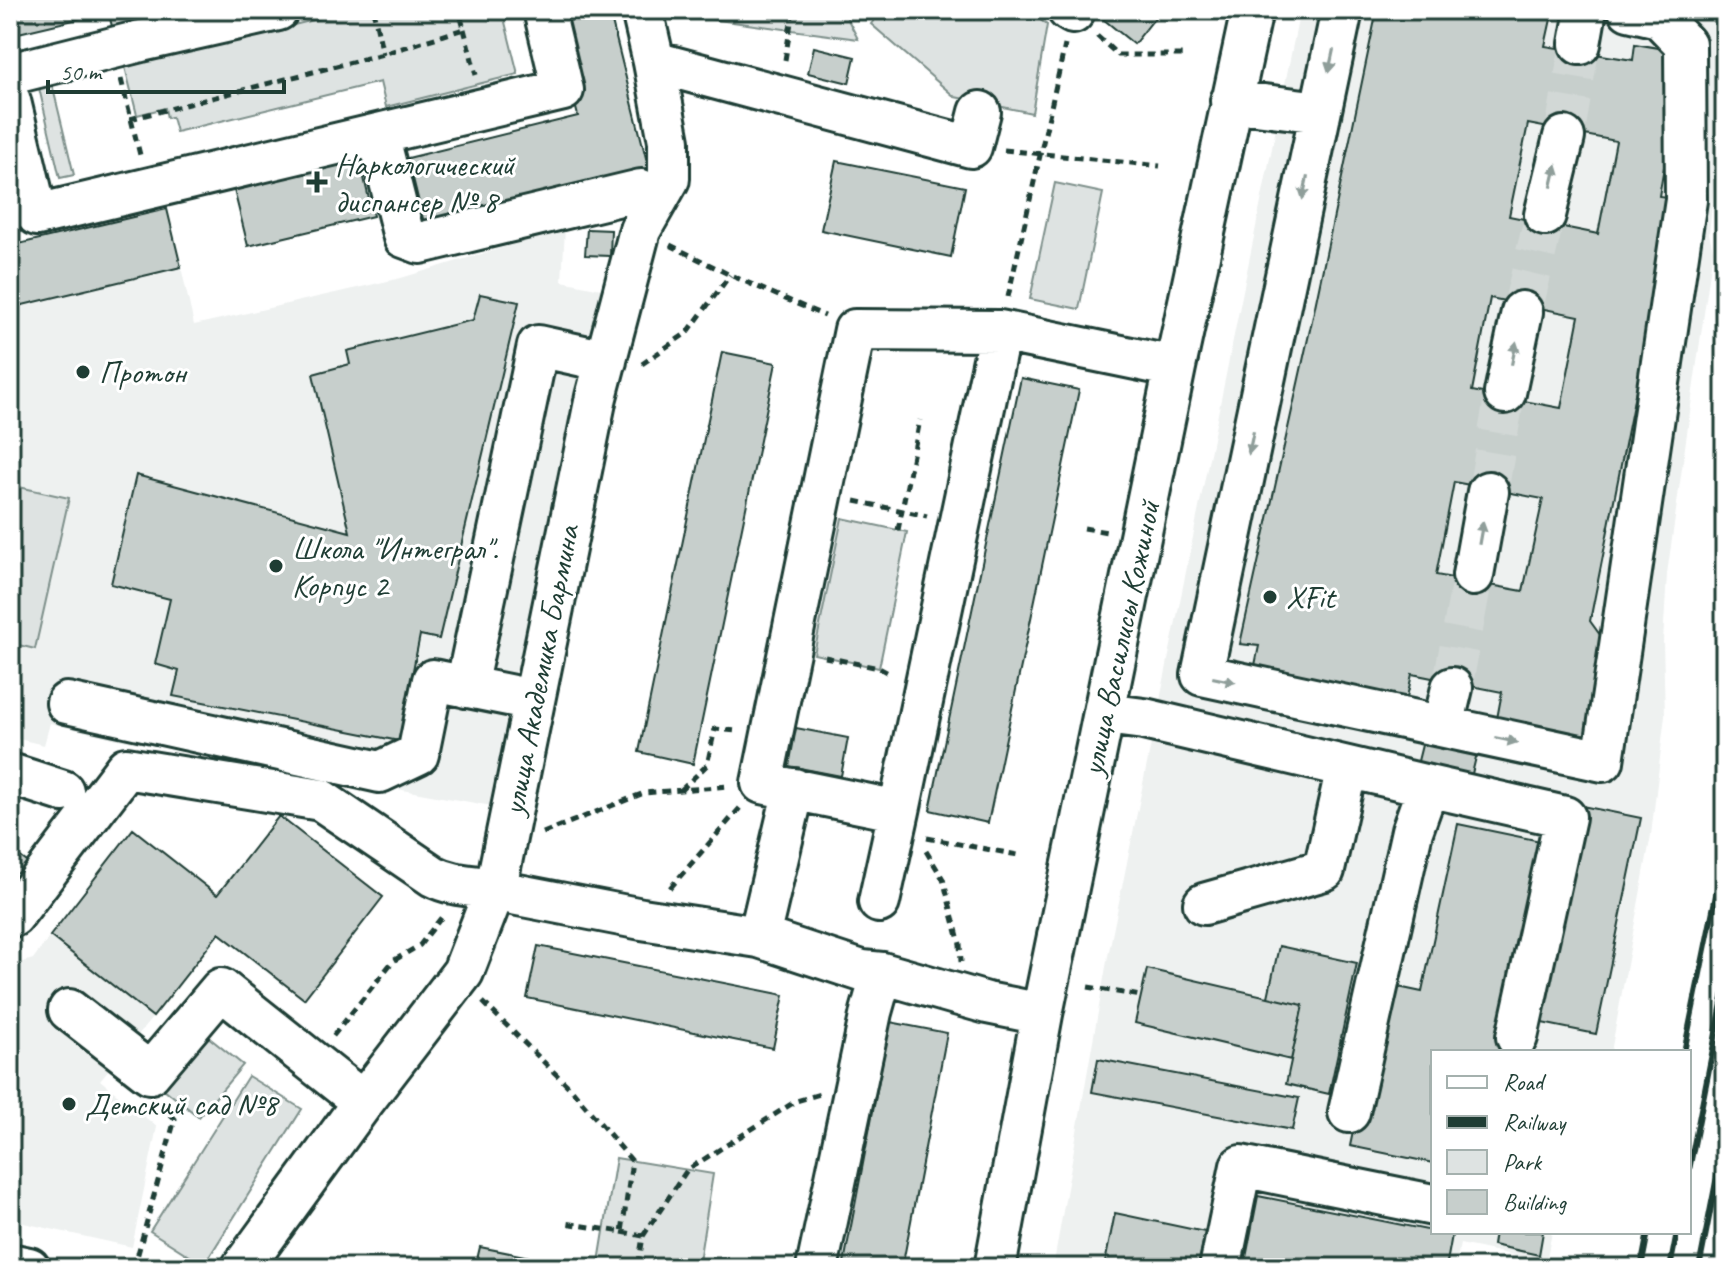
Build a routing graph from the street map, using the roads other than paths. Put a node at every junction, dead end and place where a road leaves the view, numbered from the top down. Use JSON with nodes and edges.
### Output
{"nodes":[{"id":1,"x":278,"y":10,"type":"edge"},
{"id":2,"x":544,"y":10,"type":"edge"},
{"id":3,"x":642,"y":10,"type":"edge"},
{"id":4,"x":1252,"y":10,"type":"edge"},
{"id":5,"x":1342,"y":10,"type":"edge"},
{"id":6,"x":1629,"y":10,"type":"edge"},
{"id":7,"x":654,"y":62,"type":"junction"},
{"id":8,"x":10,"y":74,"type":"edge"},
{"id":9,"x":1231,"y":101,"type":"junction"},
{"id":10,"x":1320,"y":112,"type":"junction"},
{"id":11,"x":12,"y":123,"type":"edge"},
{"id":12,"x":975,"y":130,"type":"road end"},
{"id":13,"x":378,"y":134,"type":"junction"},
{"id":14,"x":1564,"y":137,"type":"tunnel mouth"},
{"id":15,"x":1545,"y":215,"type":"tunnel mouth"},
{"id":16,"x":648,"y":216,"type":"junction"},
{"id":17,"x":1522,"y":312,"type":"tunnel mouth"},
{"id":18,"x":1000,"y":331,"type":"junction"},
{"id":19,"x":1175,"y":367,"type":"junction"},
{"id":20,"x":601,"y":379,"type":"junction"},
{"id":21,"x":1505,"y":393,"type":"tunnel mouth"},
{"id":22,"x":1488,"y":492,"type":"tunnel mouth"},
{"id":23,"x":1473,"y":575,"type":"tunnel mouth"},
{"id":24,"x":466,"y":687,"type":"junction"},
{"id":25,"x":533,"y":700,"type":"junction"},
{"id":26,"x":67,"y":703,"type":"dead end"},
{"id":27,"x":1105,"y":714,"type":"junction"},
{"id":28,"x":1347,"y":767,"type":"junction"},
{"id":29,"x":10,"y":774,"type":"edge"},
{"id":30,"x":778,"y":786,"type":"junction"},
{"id":31,"x":1428,"y":786,"type":"junction"},
{"id":32,"x":63,"y":791,"type":"dead end"},
{"id":33,"x":904,"y":827,"type":"junction"},
{"id":34,"x":482,"y":886,"type":"junction"},
{"id":35,"x":879,"y":902,"type":"dead end"},
{"id":36,"x":1204,"y":904,"type":"dead end"},
{"id":37,"x":10,"y":914,"type":"edge"},
{"id":38,"x":759,"y":937,"type":"junction"},
{"id":39,"x":882,"y":973,"type":"junction"},
{"id":40,"x":69,"y":1010,"type":"dead end"},
{"id":41,"x":1042,"y":1014,"type":"junction"},
{"id":42,"x":1517,"y":1037,"type":"dead end"},
{"id":43,"x":363,"y":1102,"type":"junction"},
{"id":44,"x":1349,"y":1112,"type":"dead end"},
{"id":45,"x":1431,"y":1205,"type":"edge"},
{"id":46,"x":10,"y":1264,"type":"edge"},
{"id":47,"x":29,"y":1268,"type":"edge"},
{"id":48,"x":242,"y":1268,"type":"edge"},
{"id":49,"x":817,"y":1268,"type":"edge"},
{"id":50,"x":995,"y":1268,"type":"edge"},
{"id":51,"x":1220,"y":1268,"type":"edge"}],
"edges":[{"from":1,"to":8,"type":"street"},
{"from":2,"to":13,"type":"street"},
{"from":3,"to":7,"type":"street","name":"улица Академика Бармина"},
{"from":4,"to":9,"type":"street","name":"улица Василисы Кожиной"},
{"from":5,"to":10,"type":"street","one_way":true},
{"from":10,"to":6,"type":"street","one_way":true},
{"from":7,"to":12,"type":"street"},
{"from":7,"to":16,"type":"street","name":"улица Академика Бармина"},
{"from":9,"to":10,"type":"street"},
{"from":9,"to":19,"type":"street","name":"улица Василисы Кожиной"},
{"from":11,"to":13,"type":"street"},
{"from":13,"to":16,"type":"street"},
{"from":15,"to":14,"type":"street","one_way":true},
{"from":16,"to":20,"type":"street","name":"улица Академика Бармина"},
{"from":21,"to":17,"type":"street","one_way":true},
{"from":18,"to":19,"type":"street"},
{"from":18,"to":30,"type":"street"},
{"from":18,"to":33,"type":"street"},
{"from":19,"to":27,"type":"street","name":"улица Василисы Кожиной"},
{"from":20,"to":24,"type":"street"},
{"from":20,"to":25,"type":"street","name":"улица Академика Бармина"},
{"from":23,"to":22,"type":"street","one_way":true},
{"from":24,"to":25,"type":"street"},
{"from":24,"to":26,"type":"street"},
{"from":25,"to":34,"type":"street","name":"улица Академика Бармина"},
{"from":27,"to":28,"type":"street"},
{"from":27,"to":41,"type":"street","name":"улица Василисы Кожиной"},
{"from":28,"to":31,"type":"street"},
{"from":28,"to":36,"type":"street"},
{"from":29,"to":32,"type":"street"},
{"from":30,"to":33,"type":"street"},
{"from":30,"to":38,"type":"street"},
{"from":31,"to":42,"type":"street"},
{"from":31,"to":44,"type":"street"},
{"from":33,"to":35,"type":"street"},
{"from":34,"to":37,"type":"street"},
{"from":34,"to":38,"type":"street"},
{"from":34,"to":43,"type":"street","name":"улица Академика Бармина"},
{"from":38,"to":39,"type":"street"},
{"from":39,"to":41,"type":"street"},
{"from":39,"to":49,"type":"street"},
{"from":40,"to":43,"type":"street"},
{"from":41,"to":50,"type":"street","name":"улица Василисы Кожиной"},
{"from":43,"to":48,"type":"street","name":"улица Академика Бармина"},
{"from":45,"to":51,"type":"street"},
{"from":46,"to":47,"type":"street"}]}
